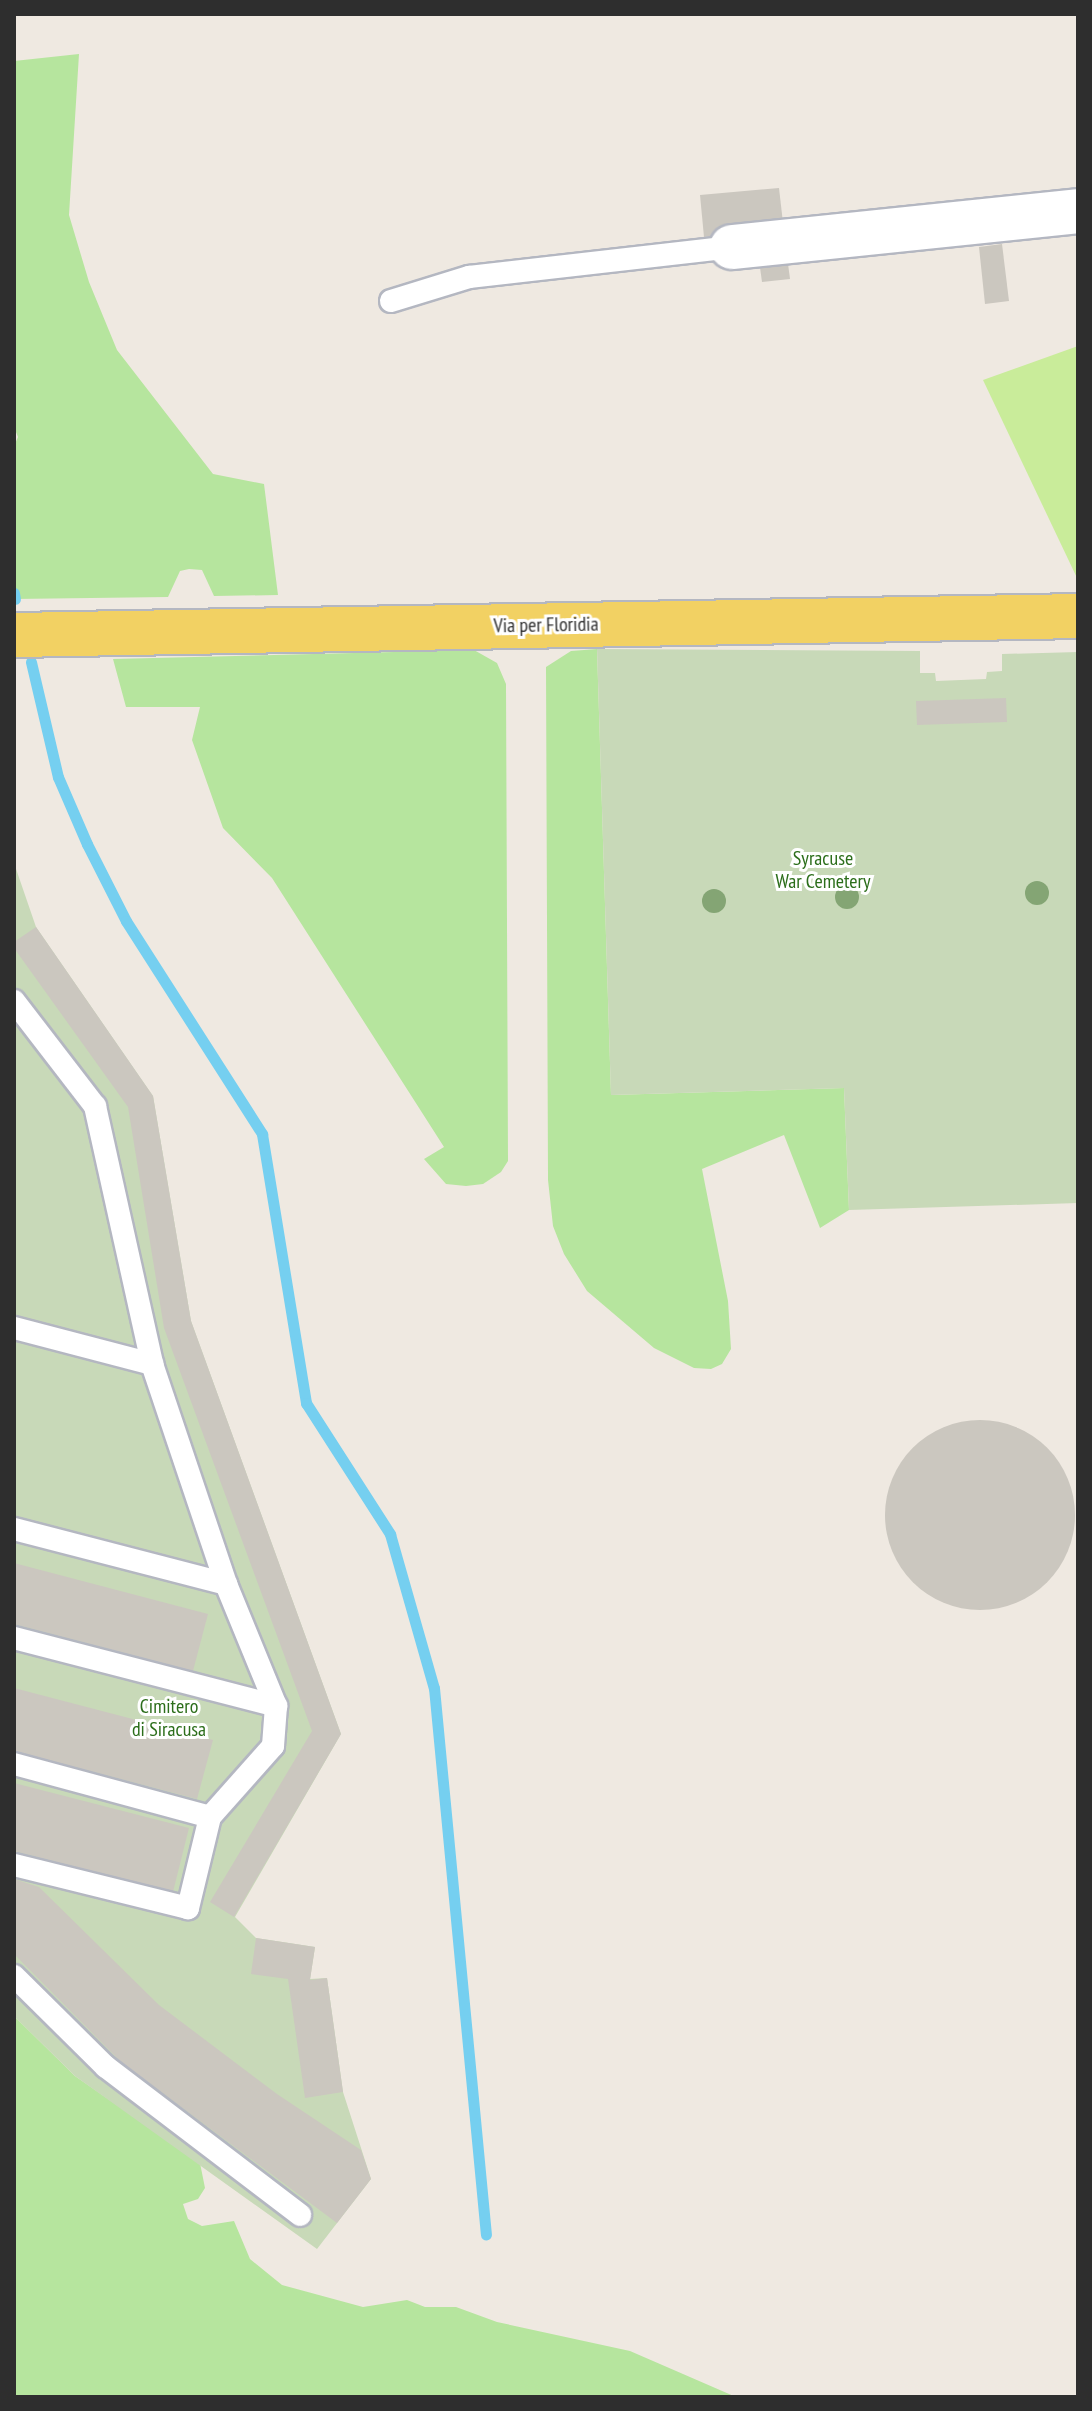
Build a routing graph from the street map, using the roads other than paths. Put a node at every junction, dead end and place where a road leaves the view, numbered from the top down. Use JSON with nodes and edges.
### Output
{"nodes":[{"id":1,"x":1078,"y":211,"type":"edge"},
{"id":2,"x":732,"y":247,"type":"joint"},
{"id":3,"x":391,"y":301,"type":"dead end"},
{"id":4,"x":1078,"y":616,"type":"edge"},
{"id":5,"x":14,"y":635,"type":"edge"},
{"id":6,"x":14,"y":1001,"type":"edge"},
{"id":7,"x":14,"y":1328,"type":"edge"},
{"id":8,"x":152,"y":1364,"type":"junction"},
{"id":9,"x":14,"y":1529,"type":"edge"},
{"id":10,"x":226,"y":1584,"type":"junction"},
{"id":11,"x":14,"y":1638,"type":"edge"},
{"id":12,"x":276,"y":1706,"type":"junction"},
{"id":13,"x":14,"y":1764,"type":"edge"},
{"id":14,"x":210,"y":1817,"type":"junction"},
{"id":15,"x":14,"y":1865,"type":"edge"},
{"id":16,"x":14,"y":1976,"type":"edge"},
{"id":17,"x":300,"y":2215,"type":"dead end"}],
"edges":[{"from":1,"to":2,"type":"street"},
{"from":2,"to":3,"type":"lane"},
{"from":4,"to":5,"type":"main road","name":"Via per Floridia"},
{"from":6,"to":8,"type":"lane"},
{"from":7,"to":8,"type":"lane"},
{"from":8,"to":10,"type":"lane"},
{"from":9,"to":10,"type":"lane"},
{"from":10,"to":12,"type":"lane"},
{"from":11,"to":12,"type":"lane"},
{"from":12,"to":14,"type":"lane"},
{"from":13,"to":14,"type":"lane"},
{"from":14,"to":15,"type":"lane"},
{"from":16,"to":17,"type":"lane"}]}
